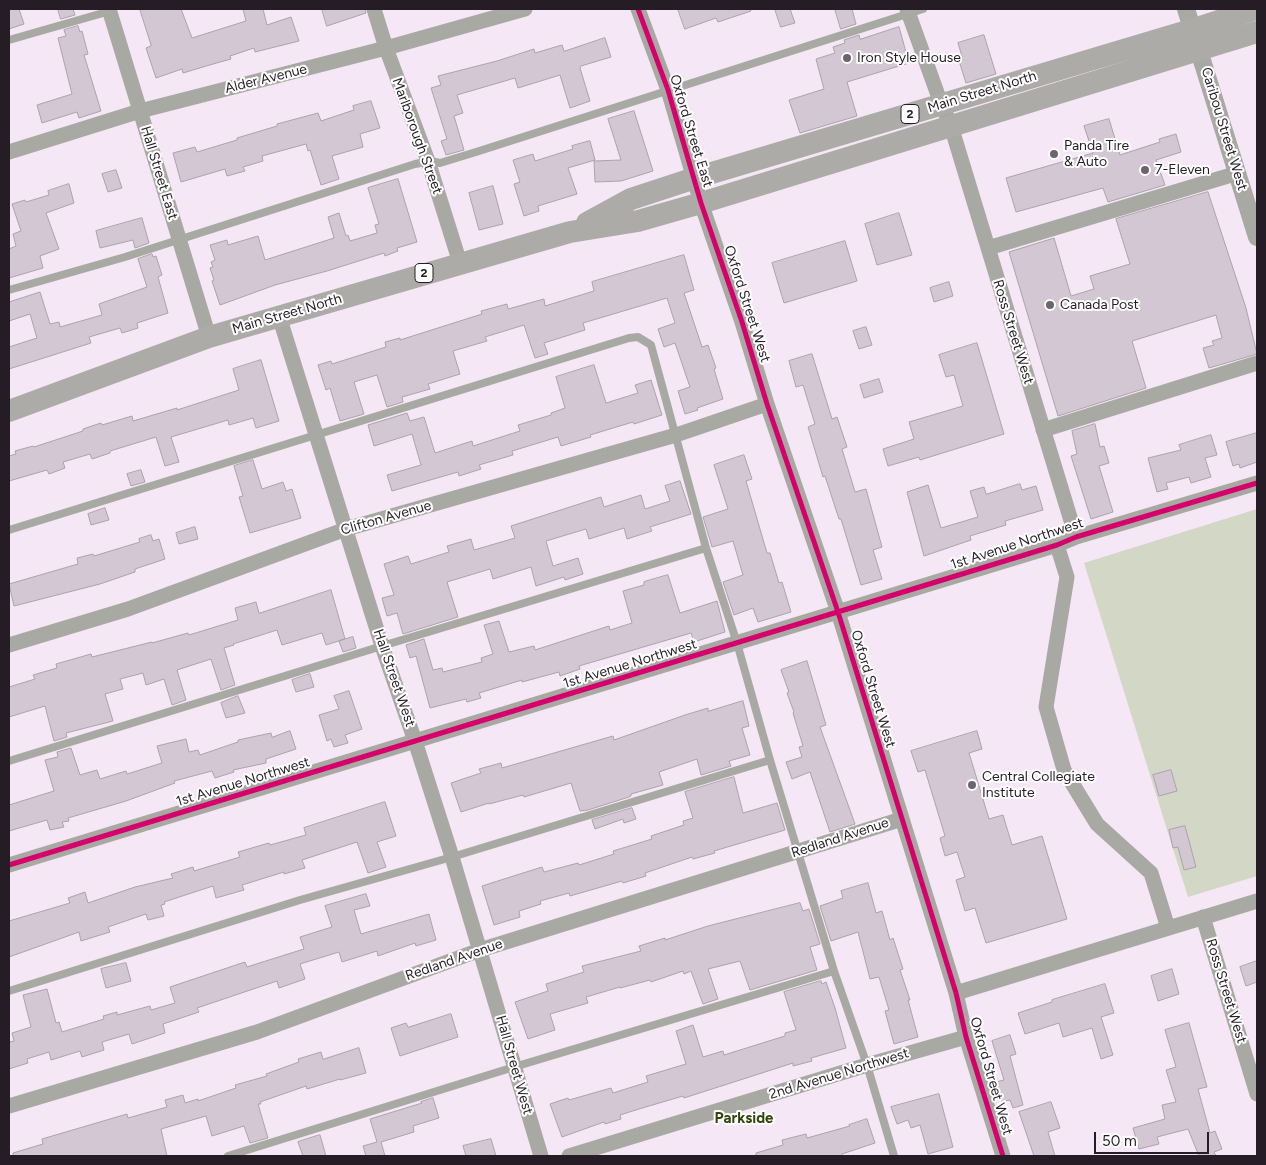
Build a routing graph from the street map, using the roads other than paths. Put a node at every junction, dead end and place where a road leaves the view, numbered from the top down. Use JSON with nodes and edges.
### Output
{"nodes":[{"id":1,"x":112,"y":9,"type":"edge"},
{"id":2,"x":374,"y":9,"type":"edge"},
{"id":3,"x":525,"y":9,"type":"edge"},
{"id":4,"x":638,"y":9,"type":"edge"},
{"id":5,"x":923,"y":9,"type":"edge"},
{"id":6,"x":1256,"y":9,"type":"edge"},
{"id":7,"x":908,"y":11,"type":"edge"},
{"id":8,"x":1193,"y":29,"type":"edge"},
{"id":9,"x":1257,"y":32,"type":"edge"},
{"id":10,"x":9,"y":40,"type":"edge"},
{"id":11,"x":386,"y":48,"type":"junction"},
{"id":12,"x":668,"y":90,"type":"junction"},
{"id":13,"x":941,"y":104,"type":"junction"},
{"id":14,"x":140,"y":111,"type":"junction"},
{"id":15,"x":951,"y":126,"type":"junction"},
{"id":16,"x":9,"y":152,"type":"edge"},
{"id":17,"x":428,"y":161,"type":"junction"},
{"id":18,"x":1238,"y":173,"type":"junction"},
{"id":19,"x":695,"y":178,"type":"junction"},
{"id":20,"x":701,"y":203,"type":"junction"},
{"id":21,"x":570,"y":232,"type":"junction"},
{"id":22,"x":1257,"y":237,"type":"edge"},
{"id":23,"x":179,"y":239,"type":"junction"},
{"id":24,"x":988,"y":248,"type":"junction"},
{"id":25,"x":460,"y":263,"type":"junction"},
{"id":26,"x":9,"y":290,"type":"edge"},
{"id":27,"x":279,"y":316,"type":"junction"},
{"id":28,"x":209,"y":337,"type":"junction"},
{"id":29,"x":1257,"y":363,"type":"edge"},
{"id":30,"x":767,"y":404,"type":"junction"},
{"id":31,"x":9,"y":410,"type":"edge"},
{"id":32,"x":1043,"y":430,"type":"junction"},
{"id":33,"x":317,"y":433,"type":"junction"},
{"id":34,"x":676,"y":435,"type":"junction"},
{"id":35,"x":1257,"y":483,"type":"edge"},
{"id":36,"x":346,"y":529,"type":"junction"},
{"id":37,"x":9,"y":530,"type":"edge"},
{"id":38,"x":1076,"y":537,"type":"junction"},
{"id":39,"x":1057,"y":545,"type":"junction"},
{"id":40,"x":706,"y":548,"type":"junction"},
{"id":41,"x":838,"y":612,"type":"junction"},
{"id":42,"x":737,"y":644,"type":"junction"},
{"id":43,"x":9,"y":645,"type":"edge"},
{"id":44,"x":382,"y":646,"type":"junction"},
{"id":45,"x":415,"y":741,"type":"junction"},
{"id":46,"x":770,"y":760,"type":"junction"},
{"id":47,"x":9,"y":762,"type":"edge"},
{"id":48,"x":902,"y":818,"type":"junction"},
{"id":49,"x":798,"y":851,"type":"junction"},
{"id":50,"x":452,"y":857,"type":"junction"},
{"id":51,"x":9,"y":865,"type":"edge"},
{"id":52,"x":1257,"y":901,"type":"edge"},
{"id":53,"x":1203,"y":917,"type":"junction"},
{"id":54,"x":1168,"y":928,"type":"junction"},
{"id":55,"x":480,"y":950,"type":"junction"},
{"id":56,"x":834,"y":971,"type":"junction"},
{"id":57,"x":9,"y":991,"type":"edge"},
{"id":58,"x":956,"y":993,"type":"junction"},
{"id":59,"x":966,"y":1037,"type":"junction"},
{"id":60,"x":867,"y":1065,"type":"junction"},
{"id":61,"x":514,"y":1067,"type":"junction"},
{"id":62,"x":1257,"y":1094,"type":"edge"},
{"id":63,"x":9,"y":1106,"type":"edge"},
{"id":64,"x":228,"y":1156,"type":"edge"},
{"id":65,"x":541,"y":1156,"type":"edge"},
{"id":66,"x":569,"y":1156,"type":"edge"},
{"id":67,"x":894,"y":1156,"type":"edge"},
{"id":68,"x":1003,"y":1156,"type":"edge"}],
"edges":[{"from":1,"to":10,"type":"lane"},
{"from":1,"to":14,"type":"street","name":"Hall Street East"},
{"from":2,"to":11,"type":"street","name":"Marlborough Street"},
{"from":3,"to":11,"type":"street","name":"Alder Avenue"},
{"from":4,"to":12,"type":"street","name":"Oxford Street East"},
{"from":5,"to":7,"type":"lane"},
{"from":6,"to":8,"type":"main road","name":"Main Street North","number":"2"},
{"from":7,"to":12,"type":"lane"},
{"from":7,"to":13,"type":"street","name":"Ross Street West"},
{"from":8,"to":9,"type":"main road","name":"Main Street North","number":"2"},
{"from":8,"to":13,"type":"main road","name":"Main Street North","number":"2"},
{"from":8,"to":15,"type":"main road","name":"Main Street North","number":"2"},
{"from":8,"to":18,"type":"street","name":"Caribou Street West"},
{"from":11,"to":14,"type":"street","name":"Alder Avenue"},
{"from":11,"to":17,"type":"street","name":"Marlborough Street"},
{"from":12,"to":17,"type":"lane"},
{"from":12,"to":19,"type":"street","name":"Oxford Street East"},
{"from":13,"to":15,"type":"street","name":"Ross Street West"},
{"from":13,"to":19,"type":"main road","name":"Main Street North","number":"2"},
{"from":14,"to":16,"type":"street","name":"Alder Avenue"},
{"from":14,"to":23,"type":"street","name":"Hall Street East"},
{"from":15,"to":20,"type":"main road","name":"Main Street North","number":"2"},
{"from":15,"to":24,"type":"street","name":"Ross Street West"},
{"from":17,"to":23,"type":"lane"},
{"from":17,"to":25,"type":"street","name":"Marlborough Street"},
{"from":18,"to":22,"type":"street","name":"Caribou Street West"},
{"from":18,"to":24,"type":"street"},
{"from":19,"to":20,"type":"street","name":"Oxford Street East"},
{"from":19,"to":21,"type":"main road","name":"Main Street North","number":"2"},
{"from":20,"to":21,"type":"main road","name":"Main Street North","number":"2"},
{"from":20,"to":30,"type":"street","name":"Oxford Street West"},
{"from":21,"to":25,"type":"main road","name":"Main Street North","number":"2"},
{"from":23,"to":26,"type":"lane"},
{"from":23,"to":28,"type":"street","name":"Hall Street East"},
{"from":24,"to":32,"type":"street","name":"Ross Street West"},
{"from":25,"to":27,"type":"main road","name":"Main Street North","number":"2"},
{"from":27,"to":28,"type":"main road","name":"Main Street North","number":"2"},
{"from":27,"to":33,"type":"street","name":"Hall Street West"},
{"from":28,"to":31,"type":"main road","name":"Main Street North","number":"2"},
{"from":29,"to":32,"type":"street"},
{"from":30,"to":34,"type":"street","name":"Clifton Avenue"},
{"from":30,"to":41,"type":"street","name":"Oxford Street West"},
{"from":32,"to":38,"type":"street","name":"Ross Street West"},
{"from":33,"to":34,"type":"lane"},
{"from":33,"to":36,"type":"street","name":"Hall Street West"},
{"from":33,"to":37,"type":"lane"},
{"from":34,"to":36,"type":"street","name":"Clifton Avenue"},
{"from":34,"to":40,"type":"lane"},
{"from":35,"to":38,"type":"street","name":"1st Avenue Northwest"},
{"from":36,"to":43,"type":"street","name":"Clifton Avenue"},
{"from":36,"to":44,"type":"street","name":"Hall Street West"},
{"from":38,"to":39,"type":"street","name":"1st Avenue Northwest"},
{"from":39,"to":41,"type":"street","name":"1st Avenue Northwest"},
{"from":39,"to":54,"type":"street"},
{"from":40,"to":42,"type":"lane"},
{"from":40,"to":44,"type":"lane"},
{"from":41,"to":42,"type":"street","name":"1st Avenue Northwest"},
{"from":41,"to":48,"type":"street","name":"Oxford Street West"},
{"from":42,"to":45,"type":"street","name":"1st Avenue Northwest"},
{"from":42,"to":46,"type":"lane"},
{"from":44,"to":45,"type":"street","name":"Hall Street West"},
{"from":44,"to":47,"type":"lane"},
{"from":45,"to":50,"type":"street","name":"Hall Street West"},
{"from":45,"to":51,"type":"street","name":"1st Avenue Northwest"},
{"from":46,"to":49,"type":"lane"},
{"from":46,"to":50,"type":"lane"},
{"from":48,"to":49,"type":"street","name":"Redland Avenue"},
{"from":48,"to":58,"type":"street","name":"Oxford Street West"},
{"from":49,"to":55,"type":"street","name":"Redland Avenue"},
{"from":49,"to":56,"type":"lane"},
{"from":50,"to":55,"type":"street","name":"Hall Street West"},
{"from":50,"to":57,"type":"lane"},
{"from":52,"to":53,"type":"street"},
{"from":53,"to":54,"type":"street"},
{"from":53,"to":62,"type":"street","name":"Ross Street West"},
{"from":54,"to":58,"type":"street"},
{"from":55,"to":61,"type":"street","name":"Hall Street West"},
{"from":55,"to":63,"type":"street","name":"Redland Avenue"},
{"from":56,"to":60,"type":"lane"},
{"from":56,"to":61,"type":"lane"},
{"from":58,"to":59,"type":"street","name":"Oxford Street West"},
{"from":59,"to":60,"type":"street","name":"2nd Avenue Northwest"},
{"from":59,"to":68,"type":"street","name":"Oxford Street West"},
{"from":60,"to":66,"type":"street","name":"2nd Avenue Northwest"},
{"from":60,"to":67,"type":"lane"},
{"from":61,"to":64,"type":"lane"},
{"from":61,"to":65,"type":"street","name":"Hall Street West"}]}
